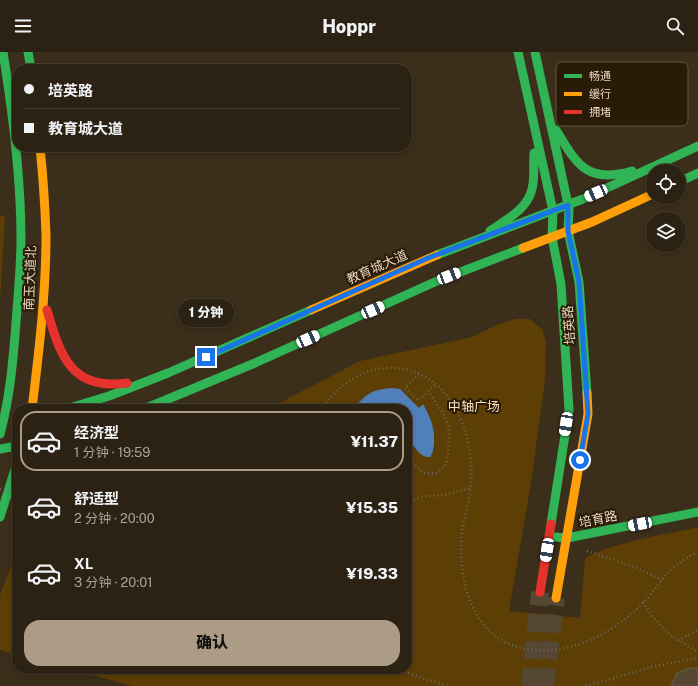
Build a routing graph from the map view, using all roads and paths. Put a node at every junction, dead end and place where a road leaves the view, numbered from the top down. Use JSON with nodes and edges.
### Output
{"nodes":[{"id":1,"x":3,"y":52,"type":"edge"},
{"id":2,"x":28,"y":52,"type":"edge"},
{"id":3,"x":518,"y":52,"type":"edge"},
{"id":4,"x":535,"y":52,"type":"edge"},
{"id":5,"x":30,"y":64,"type":"edge"},
{"id":6,"x":12,"y":112,"type":"edge"},
{"id":7,"x":549,"y":117,"type":"junction"},
{"id":8,"x":535,"y":132,"type":"junction"},
{"id":9,"x":698,"y":146,"type":"edge"},
{"id":10,"x":15,"y":152,"type":"edge"},
{"id":11,"x":40,"y":152,"type":"edge"},
{"id":12,"x":662,"y":163,"type":"junction"},
{"id":13,"x":698,"y":173,"type":"edge"},
{"id":14,"x":686,"y":179,"type":"edge"},
{"id":15,"x":646,"y":197,"type":"edge"},
{"id":16,"x":568,"y":205,"type":"junction"},
{"id":17,"x":552,"y":210,"type":"junction"},
{"id":18,"x":568,"y":231,"type":"junction"},
{"id":19,"x":552,"y":237,"type":"junction"},
{"id":20,"x":481,"y":238,"type":"junction"},
{"id":21,"x":43,"y":294,"type":"junction"},
{"id":22,"x":419,"y":374,"type":"junction"},
{"id":23,"x":143,"y":383,"type":"junction"},
{"id":24,"x":436,"y":384,"type":"junction"},
{"id":25,"x":429,"y":392,"type":"junction"},
{"id":26,"x":33,"y":404,"type":"edge"},
{"id":27,"x":83,"y":404,"type":"edge"},
{"id":28,"x":156,"y":404,"type":"edge"},
{"id":29,"x":325,"y":404,"type":"edge"},
{"id":30,"x":0,"y":434,"type":"edge"},
{"id":31,"x":12,"y":447,"type":"edge"},
{"id":32,"x":0,"y":449,"type":"edge"},
{"id":33,"x":412,"y":462,"type":"edge"},
{"id":34,"x":12,"y":480,"type":"edge"},
{"id":35,"x":471,"y":488,"type":"junction"},
{"id":36,"x":0,"y":490,"type":"edge"},
{"id":37,"x":12,"y":493,"type":"edge"},
{"id":38,"x":412,"y":501,"type":"edge"},
{"id":39,"x":698,"y":512,"type":"edge"},
{"id":40,"x":0,"y":517,"type":"edge"},
{"id":41,"x":549,"y":536,"type":"junction"},
{"id":42,"x":567,"y":538,"type":"junction"},
{"id":43,"x":587,"y":551,"type":"dead end"},
{"id":44,"x":698,"y":552,"type":"edge"},
{"id":45,"x":662,"y":580,"type":"junction"},
{"id":46,"x":540,"y":592,"type":"tunnel mouth"},
{"id":47,"x":556,"y":598,"type":"tunnel mouth"},
{"id":48,"x":643,"y":602,"type":"junction"},
{"id":49,"x":698,"y":630,"type":"edge"},
{"id":50,"x":678,"y":640,"type":"junction"},
{"id":51,"x":698,"y":652,"type":"edge"},
{"id":52,"x":698,"y":658,"type":"edge"},
{"id":53,"x":411,"y":674,"type":"edge"},
{"id":54,"x":449,"y":686,"type":"edge"},
{"id":55,"x":586,"y":686,"type":"edge"}],
"edges":[{"from":1,"to":6,"type":"main road","name":"南玉大道北"},
{"from":2,"to":5,"type":"main road"},
{"from":3,"to":8,"type":"main road","name":"培英路"},
{"from":4,"to":7,"type":"main road","name":"培英路"},
{"from":7,"to":12,"type":"main road"},
{"from":7,"to":16,"type":"main road","name":"培英路"},
{"from":8,"to":17,"type":"main road","name":"培英路"},
{"from":8,"to":20,"type":"main road"},
{"from":9,"to":12,"type":"main road","name":"教育城大道"},
{"from":10,"to":30,"type":"main road","name":"南玉大道北"},
{"from":11,"to":21,"type":"main road","name":"南玉大道北"},
{"from":12,"to":16,"type":"main road","name":"教育城大道"},
{"from":13,"to":14,"type":"main road"},
{"from":15,"to":18,"type":"main road"},
{"from":16,"to":17,"type":"main road","name":"教育城大道"},
{"from":16,"to":18,"type":"main road","name":"培英路"},
{"from":17,"to":19,"type":"main road","name":"培英路"},
{"from":17,"to":20,"type":"main road","name":"教育城大道"},
{"from":18,"to":19,"type":"main road"},
{"from":18,"to":42,"type":"main road","name":"培英路"},
{"from":19,"to":28,"type":"main road"},
{"from":19,"to":41,"type":"main road","name":"培英路"},
{"from":20,"to":23,"type":"main road","name":"教育城大道"},
{"from":21,"to":23,"type":"main road"},
{"from":21,"to":26,"type":"main road","name":"南玉大道北"},
{"from":22,"to":24,"type":"path"},
{"from":22,"to":25,"type":"path"},
{"from":22,"to":29,"type":"path"},
{"from":23,"to":27,"type":"main road","name":"教育城大道"},
{"from":24,"to":25,"type":"path"},
{"from":24,"to":35,"type":"path"},
{"from":25,"to":33,"type":"path"},
{"from":31,"to":32,"type":"main road"},
{"from":34,"to":40,"type":"main road"},
{"from":35,"to":38,"type":"path"},
{"from":35,"to":48,"type":"path"},
{"from":36,"to":37,"type":"path","bridge":true},
{"from":39,"to":42,"type":"main road","name":"培育路"},
{"from":41,"to":42,"type":"main road","name":"培育路"},
{"from":41,"to":46,"type":"main road","name":"培英路"},
{"from":42,"to":47,"type":"main road","name":"培英路"},
{"from":43,"to":45,"type":"path"},
{"from":44,"to":45,"type":"path"},
{"from":45,"to":48,"type":"path"},
{"from":48,"to":50,"type":"path"},
{"from":49,"to":50,"type":"path"},
{"from":50,"to":51,"type":"path"},
{"from":52,"to":55,"type":"path"},
{"from":53,"to":54,"type":"path"}]}
